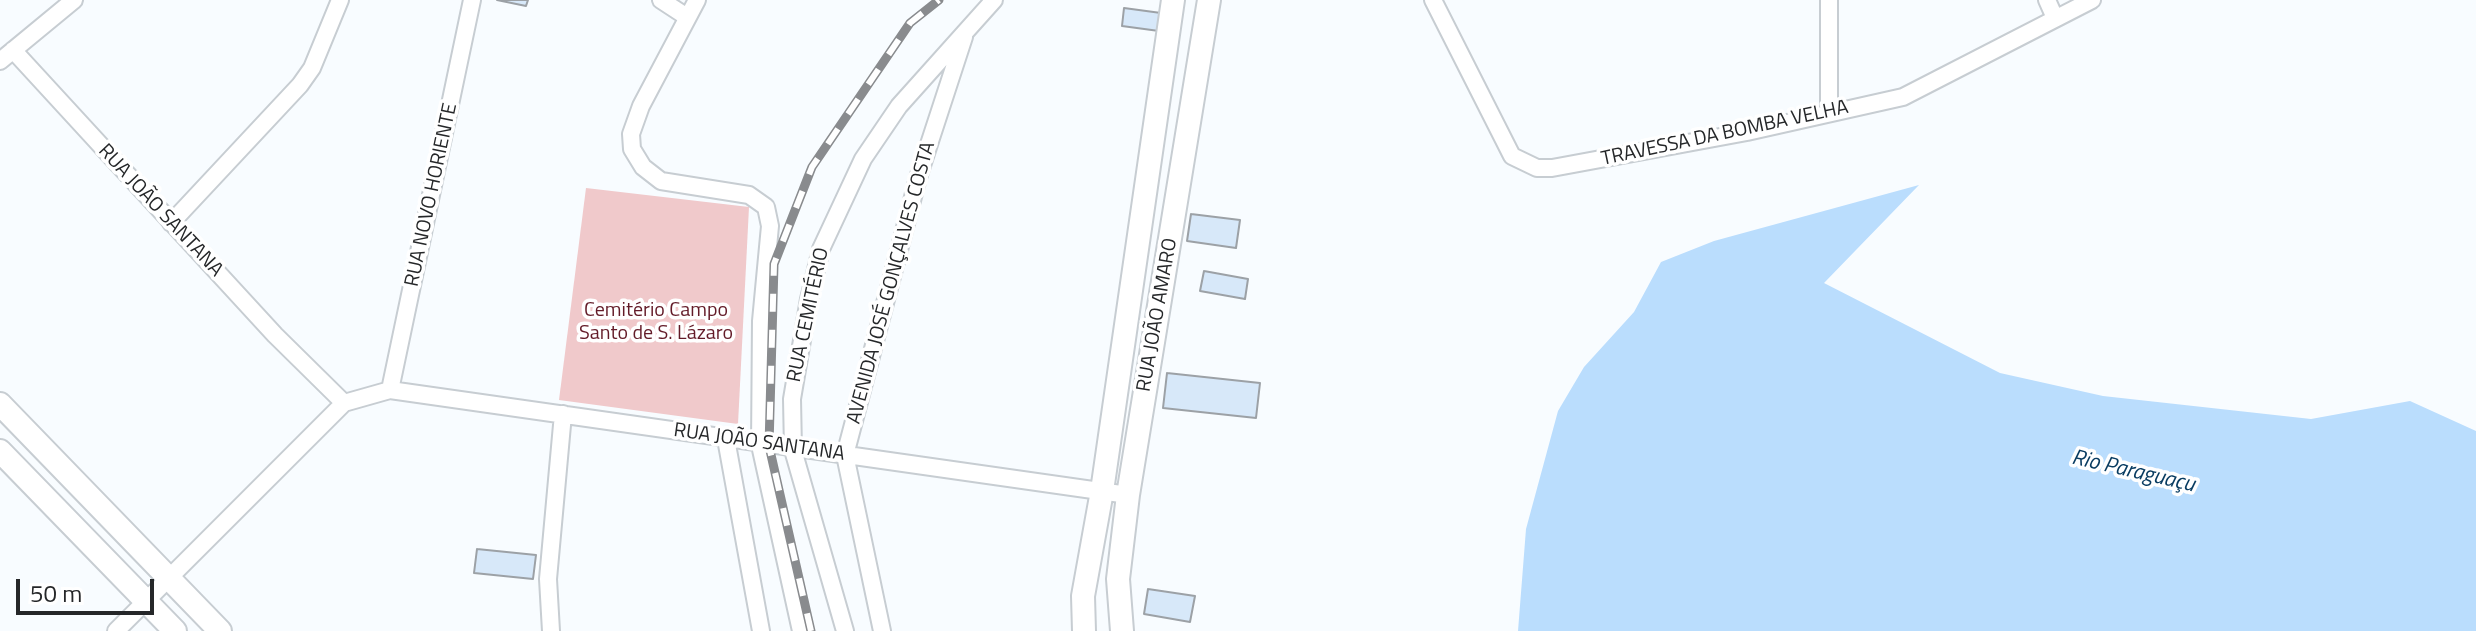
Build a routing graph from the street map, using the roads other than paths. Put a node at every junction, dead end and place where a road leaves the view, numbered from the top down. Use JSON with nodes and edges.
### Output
{"nodes":[{"id":1,"x":74,"y":0,"type":"edge"},
{"id":2,"x":340,"y":0,"type":"edge"},
{"id":3,"x":472,"y":0,"type":"edge"},
{"id":4,"x":661,"y":0,"type":"edge"},
{"id":5,"x":697,"y":0,"type":"edge"},
{"id":6,"x":994,"y":0,"type":"edge"},
{"id":7,"x":1173,"y":0,"type":"edge"},
{"id":8,"x":1209,"y":0,"type":"edge"},
{"id":9,"x":1433,"y":0,"type":"edge"},
{"id":10,"x":1829,"y":0,"type":"edge"},
{"id":11,"x":2047,"y":0,"type":"edge"},
{"id":12,"x":2092,"y":0,"type":"edge"},
{"id":13,"x":687,"y":17,"type":"junction"},
{"id":14,"x":2055,"y":18,"type":"junction"},
{"id":15,"x":966,"y":31,"type":"junction"},
{"id":16,"x":7,"y":55,"type":"edge"},
{"id":17,"x":1829,"y":113,"type":"junction"},
{"id":18,"x":171,"y":223,"type":"junction"},
{"id":19,"x":390,"y":390,"type":"junction"},
{"id":20,"x":344,"y":403,"type":"junction"},
{"id":21,"x":0,"y":404,"type":"edge"},
{"id":22,"x":563,"y":414,"type":"junction"},
{"id":23,"x":726,"y":439,"type":"junction"},
{"id":24,"x":760,"y":445,"type":"junction"},
{"id":25,"x":793,"y":450,"type":"junction"},
{"id":26,"x":0,"y":451,"type":"edge"},
{"id":27,"x":845,"y":455,"type":"junction"},
{"id":28,"x":1102,"y":491,"type":"junction"},
{"id":29,"x":1128,"y":495,"type":"junction"},
{"id":30,"x":169,"y":577,"type":"junction"},
{"id":31,"x":145,"y":601,"type":"junction"},
{"id":32,"x":116,"y":631,"type":"edge"},
{"id":33,"x":175,"y":631,"type":"edge"},
{"id":34,"x":220,"y":631,"type":"edge"},
{"id":35,"x":551,"y":631,"type":"edge"},
{"id":36,"x":761,"y":631,"type":"edge"},
{"id":37,"x":801,"y":631,"type":"edge"},
{"id":38,"x":845,"y":631,"type":"edge"},
{"id":39,"x":882,"y":631,"type":"edge"},
{"id":40,"x":1084,"y":631,"type":"edge"},
{"id":41,"x":1122,"y":631,"type":"edge"}],
"edges":[{"from":1,"to":16,"type":"street"},
{"from":2,"to":18,"type":"street"},
{"from":3,"to":19,"type":"street","name":"RUA NOVO HORIENTE"},
{"from":4,"to":13,"type":"street"},
{"from":5,"to":13,"type":"street"},
{"from":6,"to":15,"type":"street","name":"RUA CEMITÉRIO"},
{"from":7,"to":28,"type":"street","name":"RUA JOÃO AMARO"},
{"from":8,"to":29,"type":"street","name":"RUA JOÃO AMARO"},
{"from":9,"to":17,"type":"street","name":"TRAVESSA DA BOMBA VELHA"},
{"from":10,"to":17,"type":"street"},
{"from":11,"to":14,"type":"street"},
{"from":12,"to":14,"type":"street","name":"TRAVESSA DA BOMBA VELHA"},
{"from":13,"to":24,"type":"street","name":"RUA CEMITÉRIO"},
{"from":14,"to":17,"type":"street","name":"TRAVESSA DA BOMBA VELHA"},
{"from":15,"to":25,"type":"street","name":"RUA CEMITÉRIO"},
{"from":15,"to":27,"type":"street","name":"AVENIDA JOSÉ GONÇALVES COSTA"},
{"from":16,"to":18,"type":"street","name":"RUA JOÃO SANTANA"},
{"from":18,"to":20,"type":"street","name":"RUA JOÃO SANTANA"},
{"from":19,"to":20,"type":"street"},
{"from":19,"to":22,"type":"street","name":"RUA JOÃO SANTANA"},
{"from":20,"to":30,"type":"street"},
{"from":21,"to":30,"type":"street"},
{"from":22,"to":23,"type":"street","name":"RUA JOÃO SANTANA"},
{"from":22,"to":35,"type":"street"},
{"from":23,"to":24,"type":"street","name":"RUA JOÃO SANTANA"},
{"from":23,"to":36,"type":"street"},
{"from":24,"to":25,"type":"street","name":"RUA JOÃO SANTANA"},
{"from":24,"to":37,"type":"street","name":"RUA CEMITÉRIO"},
{"from":25,"to":27,"type":"street","name":"RUA JOÃO SANTANA"},
{"from":25,"to":38,"type":"street","name":"RUA CEMITÉRIO"},
{"from":26,"to":31,"type":"street"},
{"from":27,"to":28,"type":"street","name":"RUA JOÃO SANTANA"},
{"from":27,"to":39,"type":"street","name":"AVENIDA JOSÉ GONÇALVES COSTA"},
{"from":28,"to":29,"type":"street","name":"RUA JOÃO SANTANA"},
{"from":28,"to":40,"type":"street","name":"RUA JOÃO AMARO"},
{"from":29,"to":41,"type":"street","name":"RUA JOÃO AMARO"},
{"from":30,"to":31,"type":"street"},
{"from":30,"to":34,"type":"street"},
{"from":31,"to":32,"type":"street"},
{"from":31,"to":33,"type":"street"}]}
